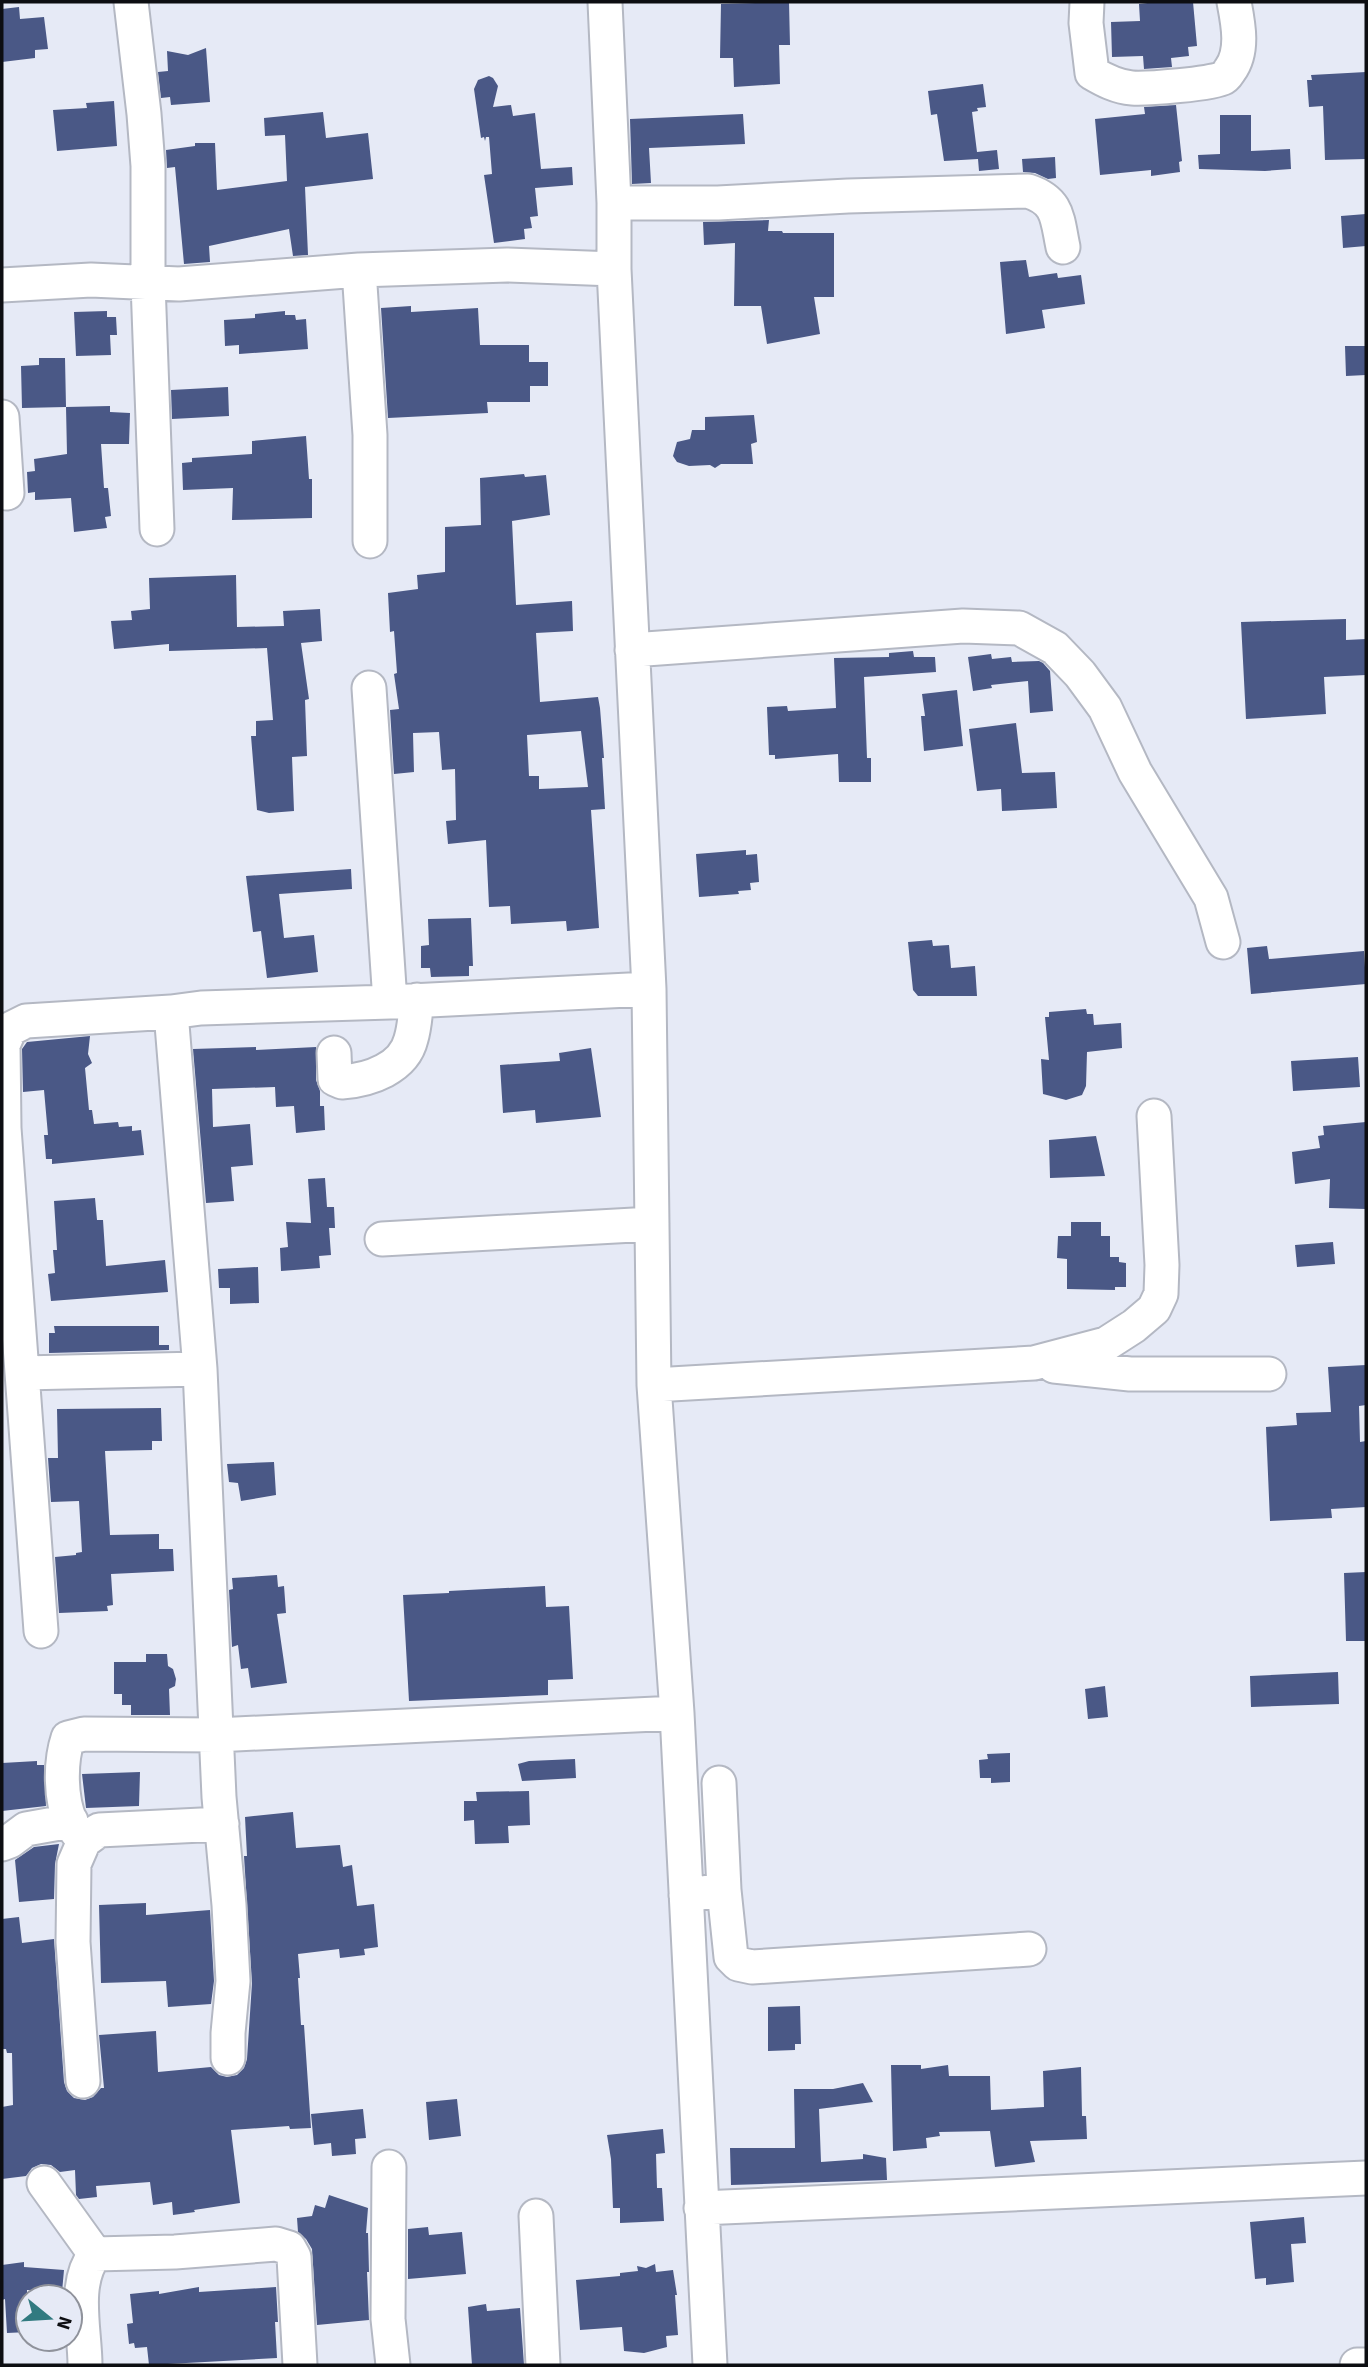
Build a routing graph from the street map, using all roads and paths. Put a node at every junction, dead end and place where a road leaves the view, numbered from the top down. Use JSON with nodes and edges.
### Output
{"nodes":[{"id":1,"x":131,"y":2,"type":"edge"},
{"id":2,"x":604,"y":2,"type":"edge"},
{"id":3,"x":1087,"y":2,"type":"edge"},
{"id":4,"x":1234,"y":2,"type":"edge"},
{"id":5,"x":614,"y":203,"type":"junction"},
{"id":6,"x":1063,"y":247,"type":"dead end"},
{"id":7,"x":614,"y":269,"type":"junction"},
{"id":8,"x":359,"y":270,"type":"junction"},
{"id":9,"x":148,"y":283,"type":"junction"},
{"id":10,"x":2,"y":285,"type":"edge"},
{"id":11,"x":2,"y":417,"type":"edge"},
{"id":12,"x":7,"y":493,"type":"dead end"},
{"id":13,"x":157,"y":529,"type":"dead end"},
{"id":14,"x":370,"y":541,"type":"dead end"},
{"id":15,"x":632,"y":650,"type":"junction"},
{"id":16,"x":369,"y":688,"type":"dead end"},
{"id":17,"x":1223,"y":942,"type":"dead end"},
{"id":18,"x":649,"y":989,"type":"junction"},
{"id":19,"x":403,"y":1001,"type":"junction"},
{"id":20,"x":171,"y":1012,"type":"junction"},
{"id":21,"x":334,"y":1053,"type":"dead end"},
{"id":22,"x":1154,"y":1116,"type":"dead end"},
{"id":23,"x":652,"y":1224,"type":"junction"},
{"id":24,"x":382,"y":1239,"type":"dead end"},
{"id":25,"x":1034,"y":1363,"type":"junction"},
{"id":26,"x":200,"y":1369,"type":"junction"},
{"id":27,"x":23,"y":1373,"type":"junction"},
{"id":28,"x":1269,"y":1374,"type":"dead end"},
{"id":29,"x":654,"y":1385,"type":"junction"},
{"id":30,"x":41,"y":1631,"type":"dead end"},
{"id":31,"x":677,"y":1713,"type":"junction"},
{"id":32,"x":216,"y":1734,"type":"junction"},
{"id":33,"x":719,"y":1783,"type":"dead end"},
{"id":34,"x":222,"y":1824,"type":"junction"},
{"id":35,"x":77,"y":1831,"type":"junction"},
{"id":36,"x":2,"y":1844,"type":"edge"},
{"id":37,"x":724,"y":1890,"type":"junction"},
{"id":38,"x":686,"y":1895,"type":"junction"},
{"id":39,"x":1028,"y":1950,"type":"dead end"},
{"id":40,"x":228,"y":2058,"type":"dead end"},
{"id":41,"x":83,"y":2081,"type":"dead end"},
{"id":42,"x":388,"y":2167,"type":"dead end"},
{"id":43,"x":1366,"y":2178,"type":"edge"},
{"id":44,"x":44,"y":2183,"type":"dead end"},
{"id":45,"x":701,"y":2208,"type":"junction"},
{"id":46,"x":536,"y":2216,"type":"dead end"},
{"id":47,"x":95,"y":2254,"type":"junction"},
{"id":48,"x":85,"y":2365,"type":"edge"},
{"id":49,"x":300,"y":2365,"type":"edge"},
{"id":50,"x":393,"y":2365,"type":"edge"},
{"id":51,"x":543,"y":2365,"type":"edge"},
{"id":52,"x":710,"y":2365,"type":"edge"},
{"id":53,"x":1357,"y":2365,"type":"edge"},
{"id":54,"x":1366,"y":2365,"type":"edge"}],
"edges":[{"from":1,"to":9,"type":"street"},
{"from":2,"to":5,"type":"street"},
{"from":3,"to":4,"type":"street"},
{"from":5,"to":6,"type":"street"},
{"from":5,"to":7,"type":"street"},
{"from":7,"to":8,"type":"street"},
{"from":7,"to":15,"type":"street"},
{"from":8,"to":9,"type":"street"},
{"from":8,"to":14,"type":"street"},
{"from":9,"to":10,"type":"street"},
{"from":9,"to":13,"type":"street"},
{"from":11,"to":12,"type":"street"},
{"from":15,"to":17,"type":"street"},
{"from":15,"to":18,"type":"street"},
{"from":16,"to":19,"type":"street"},
{"from":18,"to":19,"type":"street"},
{"from":18,"to":23,"type":"street"},
{"from":19,"to":20,"type":"street"},
{"from":19,"to":21,"type":"street"},
{"from":20,"to":26,"type":"street"},
{"from":20,"to":27,"type":"street"},
{"from":22,"to":25,"type":"street"},
{"from":23,"to":24,"type":"street"},
{"from":23,"to":29,"type":"street"},
{"from":25,"to":28,"type":"street"},
{"from":25,"to":29,"type":"street"},
{"from":26,"to":27,"type":"street"},
{"from":26,"to":32,"type":"street"},
{"from":27,"to":30,"type":"street"},
{"from":29,"to":31,"type":"street"},
{"from":31,"to":32,"type":"street"},
{"from":31,"to":38,"type":"street"},
{"from":32,"to":34,"type":"street"},
{"from":32,"to":35,"type":"street"},
{"from":33,"to":37,"type":"street"},
{"from":34,"to":35,"type":"street"},
{"from":34,"to":40,"type":"street"},
{"from":35,"to":36,"type":"street"},
{"from":35,"to":41,"type":"street"},
{"from":37,"to":38,"type":"street"},
{"from":37,"to":39,"type":"street"},
{"from":38,"to":45,"type":"street"},
{"from":42,"to":50,"type":"street"},
{"from":43,"to":45,"type":"street"},
{"from":44,"to":47,"type":"street"},
{"from":45,"to":52,"type":"street"},
{"from":46,"to":51,"type":"street"},
{"from":47,"to":48,"type":"street"},
{"from":47,"to":49,"type":"street"},
{"from":53,"to":54,"type":"street"}]}
